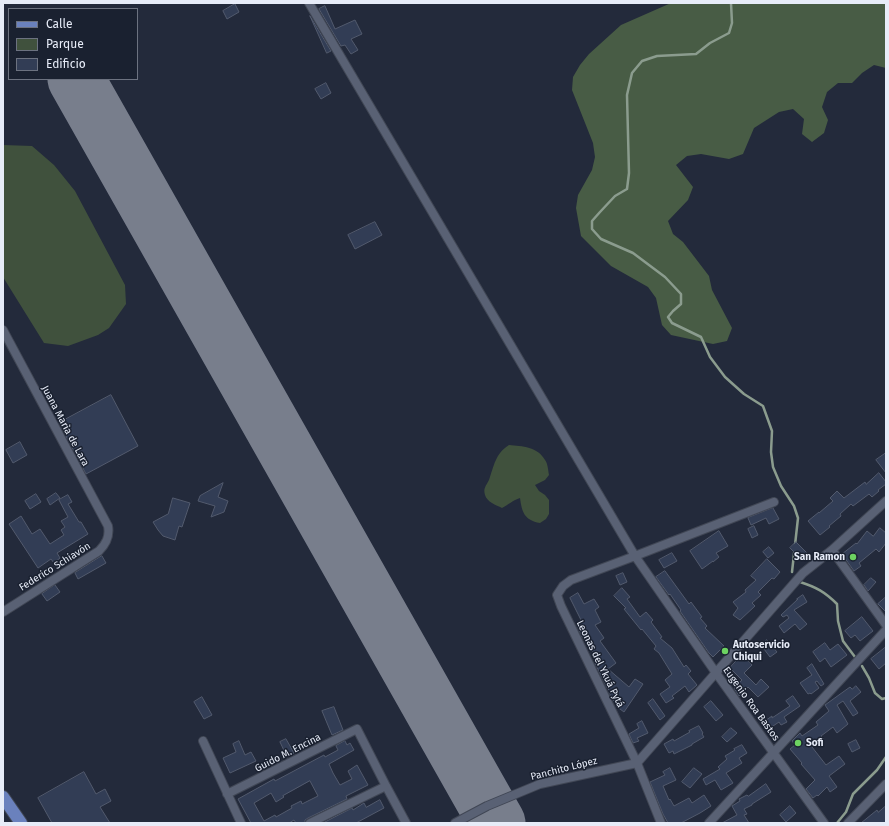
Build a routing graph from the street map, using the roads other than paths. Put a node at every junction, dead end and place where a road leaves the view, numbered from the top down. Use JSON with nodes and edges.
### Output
{"nodes":[{"id":1,"x":309,"y":3,"type":"edge"},
{"id":2,"x":3,"y":330,"type":"edge"},
{"id":3,"x":886,"y":501,"type":"edge"},
{"id":4,"x":774,"y":502,"type":"dead end"},
{"id":5,"x":109,"y":531,"type":"joint"},
{"id":6,"x":832,"y":550,"type":"junction"},
{"id":7,"x":635,"y":556,"type":"junction"},
{"id":8,"x":3,"y":612,"type":"edge"},
{"id":9,"x":886,"y":625,"type":"edge"},
{"id":10,"x":886,"y":630,"type":"edge"},
{"id":11,"x":716,"y":673,"type":"junction"},
{"id":12,"x":203,"y":741,"type":"dead end"},
{"id":13,"x":773,"y":752,"type":"junction"},
{"id":14,"x":637,"y":762,"type":"junction"},
{"id":15,"x":886,"y":784,"type":"edge"},
{"id":16,"x":386,"y":786,"type":"junction"},
{"id":17,"x":227,"y":794,"type":"junction"},
{"id":18,"x":3,"y":797,"type":"edge"},
{"id":19,"x":21,"y":823,"type":"edge"},
{"id":20,"x":241,"y":823,"type":"edge"},
{"id":21,"x":310,"y":823,"type":"edge"},
{"id":22,"x":406,"y":823,"type":"edge"},
{"id":23,"x":455,"y":823,"type":"edge"},
{"id":24,"x":661,"y":823,"type":"edge"},
{"id":25,"x":709,"y":823,"type":"edge"},
{"id":26,"x":824,"y":823,"type":"edge"},
{"id":27,"x":848,"y":823,"type":"edge"}],
"edges":[{"from":1,"to":7,"type":"street","name":"Eugenio Roa Bastos"},
{"from":2,"to":5,"type":"street","name":"Juana Marìa de Lara"},
{"from":3,"to":6,"type":"street"},
{"from":4,"to":7,"type":"street"},
{"from":5,"to":8,"type":"street","name":"Federico Schiavón"},
{"from":6,"to":9,"type":"street"},
{"from":6,"to":11,"type":"street"},
{"from":7,"to":11,"type":"street","name":"Eugenio Roa Bastos"},
{"from":7,"to":14,"type":"street","name":"Leonas del Ykuá Pytá"},
{"from":10,"to":13,"type":"street"},
{"from":11,"to":13,"type":"street","name":"Eugenio Roa Bastos"},
{"from":11,"to":14,"type":"street"},
{"from":12,"to":17,"type":"street"},
{"from":13,"to":25,"type":"street"},
{"from":13,"to":26,"type":"street","name":"Eugenio Roa Bastos"},
{"from":14,"to":23,"type":"street","name":"Panchito López"},
{"from":14,"to":24,"type":"street","name":"Leonas del Ykuá Pytá"},
{"from":15,"to":27,"type":"street"},
{"from":16,"to":17,"type":"street","name":"Guido M. Encina"},
{"from":16,"to":21,"type":"street"},
{"from":16,"to":22,"type":"street"},
{"from":17,"to":20,"type":"street"},
{"from":18,"to":19,"type":"main road"}]}
